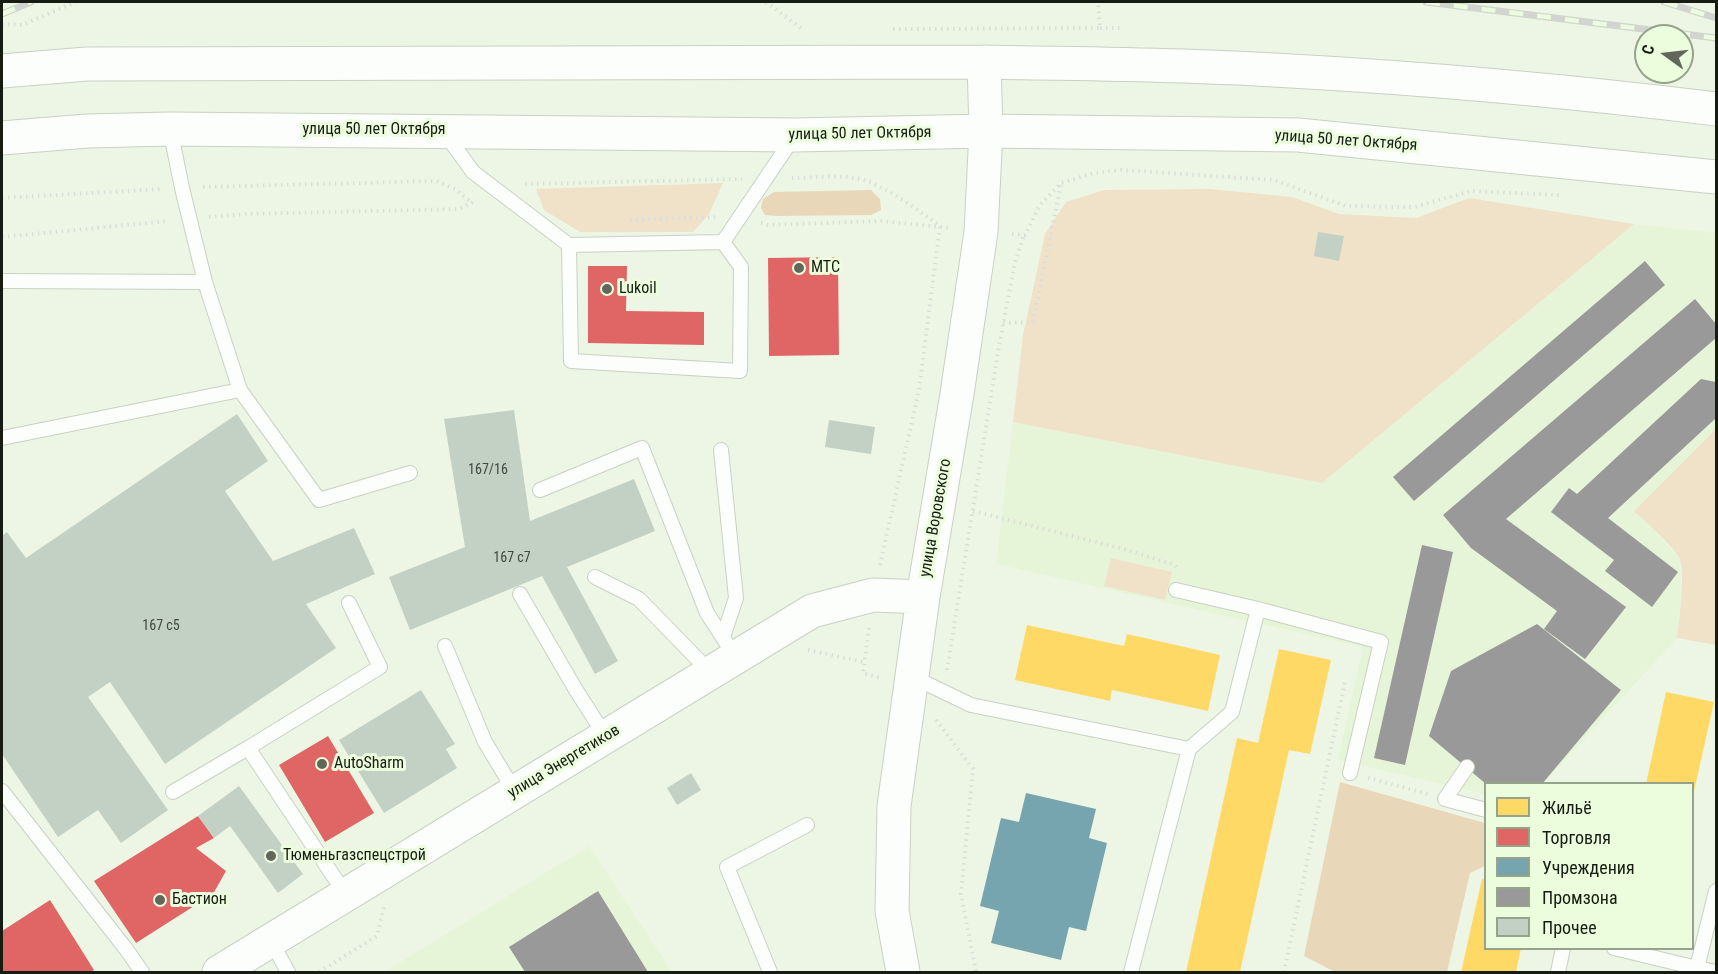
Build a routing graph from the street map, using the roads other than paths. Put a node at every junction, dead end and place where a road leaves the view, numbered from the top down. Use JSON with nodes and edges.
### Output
{"nodes":[{"id":1,"x":984,"y":62,"type":"junction"},
{"id":2,"x":2,"y":71,"type":"edge"},
{"id":3,"x":1716,"y":109,"type":"edge"},
{"id":4,"x":170,"y":129,"type":"junction"},
{"id":5,"x":442,"y":130,"type":"junction"},
{"id":6,"x":986,"y":132,"type":"junction"},
{"id":7,"x":796,"y":135,"type":"junction"},
{"id":8,"x":2,"y":138,"type":"edge"},
{"id":9,"x":1716,"y":177,"type":"edge"},
{"id":10,"x":723,"y":242,"type":"junction"},
{"id":11,"x":569,"y":245,"type":"junction"},
{"id":12,"x":2,"y":280,"type":"edge"},
{"id":13,"x":205,"y":282,"type":"junction"},
{"id":14,"x":240,"y":390,"type":"junction"},
{"id":15,"x":2,"y":438,"type":"edge"},
{"id":16,"x":721,"y":450,"type":"dead end"},
{"id":17,"x":410,"y":473,"type":"dead end"},
{"id":18,"x":540,"y":490,"type":"dead end"},
{"id":19,"x":595,"y":577,"type":"dead end"},
{"id":20,"x":1182,"y":591,"type":"road end"},
{"id":21,"x":520,"y":594,"type":"dead end"},
{"id":22,"x":923,"y":597,"type":"junction"},
{"id":23,"x":349,"y":603,"type":"dead end"},
{"id":24,"x":1258,"y":609,"type":"junction"},
{"id":25,"x":445,"y":646,"type":"dead end"},
{"id":26,"x":723,"y":656,"type":"junction"},
{"id":27,"x":913,"y":677,"type":"junction"},
{"id":28,"x":606,"y":737,"type":"junction"},
{"id":29,"x":248,"y":747,"type":"junction"},
{"id":30,"x":1189,"y":749,"type":"junction"},
{"id":31,"x":1467,"y":768,"type":"dead end"},
{"id":32,"x":1350,"y":773,"type":"road end"},
{"id":33,"x":2,"y":790,"type":"edge"},
{"id":34,"x":173,"y":792,"type":"dead end"},
{"id":35,"x":515,"y":792,"type":"junction"},
{"id":36,"x":1484,"y":810,"type":"edge"},
{"id":37,"x":807,"y":825,"type":"dead end"},
{"id":38,"x":1716,"y":891,"type":"edge"},
{"id":39,"x":346,"y":895,"type":"junction"},
{"id":40,"x":271,"y":941,"type":"junction"},
{"id":41,"x":1563,"y":950,"type":"edge"},
{"id":42,"x":1622,"y":950,"type":"edge"},
{"id":43,"x":1698,"y":968,"type":"junction"},
{"id":44,"x":142,"y":972,"type":"edge"},
{"id":45,"x":219,"y":972,"type":"edge"},
{"id":46,"x":288,"y":972,"type":"edge"},
{"id":47,"x":770,"y":972,"type":"edge"},
{"id":48,"x":903,"y":972,"type":"edge"},
{"id":49,"x":1131,"y":972,"type":"edge"},
{"id":50,"x":1558,"y":972,"type":"edge"},
{"id":51,"x":1716,"y":972,"type":"edge"}],
"edges":[{"from":1,"to":2,"type":"main road"},
{"from":1,"to":3,"type":"main road"},
{"from":1,"to":6,"type":"main road","name":"улица Воровского"},
{"from":4,"to":5,"type":"main road","name":"улица 50 лет Октября"},
{"from":4,"to":8,"type":"main road","name":"улица 50 лет Октября"},
{"from":4,"to":13,"type":"lane"},
{"from":5,"to":7,"type":"main road","name":"улица 50 лет Октября"},
{"from":5,"to":11,"type":"lane"},
{"from":6,"to":7,"type":"main road","name":"улица 50 лет Октября"},
{"from":6,"to":9,"type":"main road","name":"улица 50 лет Октября"},
{"from":6,"to":22,"type":"main road","name":"улица Воровского"},
{"from":7,"to":10,"type":"lane"},
{"from":10,"to":11,"type":"lane"},
{"from":10,"to":11,"type":"lane"},
{"from":12,"to":13,"type":"lane"},
{"from":13,"to":14,"type":"lane"},
{"from":14,"to":15,"type":"lane"},
{"from":14,"to":17,"type":"lane"},
{"from":16,"to":26,"type":"lane"},
{"from":18,"to":26,"type":"lane"},
{"from":19,"to":26,"type":"lane"},
{"from":20,"to":24,"type":"lane"},
{"from":21,"to":28,"type":"lane"},
{"from":22,"to":26,"type":"main road","name":"улица Энергетиков"},
{"from":22,"to":27,"type":"main road","name":"улица Воровского"},
{"from":23,"to":29,"type":"lane"},
{"from":24,"to":30,"type":"lane"},
{"from":24,"to":32,"type":"lane"},
{"from":25,"to":35,"type":"lane"},
{"from":26,"to":28,"type":"main road","name":"улица Энергетиков"},
{"from":27,"to":30,"type":"lane"},
{"from":27,"to":48,"type":"main road","name":"улица Воровского"},
{"from":28,"to":35,"type":"main road","name":"улица Энергетиков"},
{"from":29,"to":34,"type":"lane"},
{"from":29,"to":39,"type":"lane"},
{"from":30,"to":49,"type":"lane"},
{"from":31,"to":36,"type":"lane"},
{"from":33,"to":44,"type":"lane"},
{"from":35,"to":39,"type":"main road","name":"улица Энергетиков"},
{"from":37,"to":47,"type":"lane"},
{"from":38,"to":43,"type":"lane"},
{"from":39,"to":40,"type":"main road","name":"улица Энергетиков"},
{"from":40,"to":45,"type":"main road","name":"улица Энергетиков"},
{"from":40,"to":46,"type":"lane"},
{"from":41,"to":50,"type":"lane"},
{"from":42,"to":43,"type":"lane"},
{"from":43,"to":51,"type":"lane"}]}
